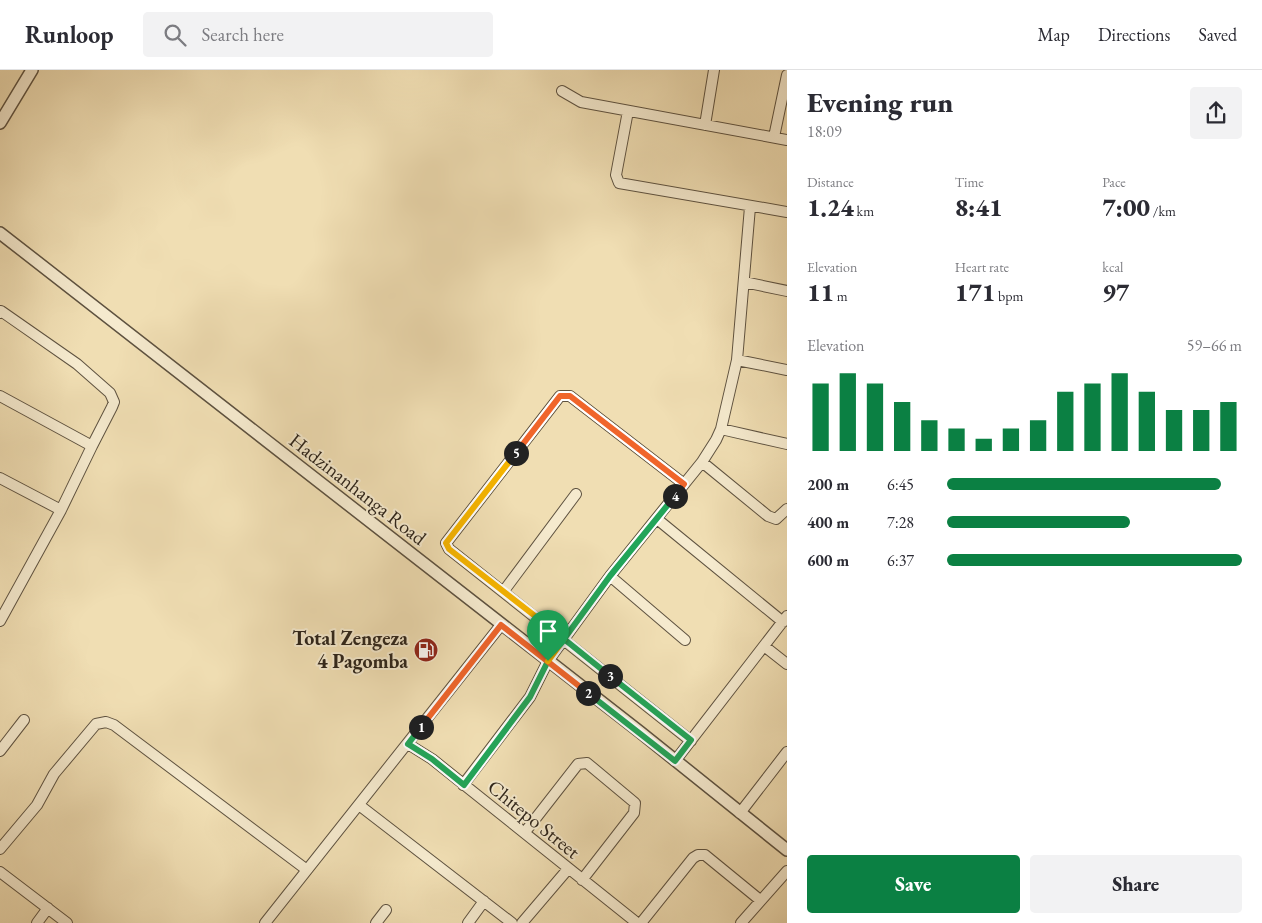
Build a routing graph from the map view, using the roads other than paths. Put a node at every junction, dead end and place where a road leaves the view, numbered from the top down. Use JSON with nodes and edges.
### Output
{"nodes":[{"id":1,"x":32,"y":70,"type":"edge"},
{"id":2,"x":714,"y":70,"type":"edge"},
{"id":3,"x":787,"y":75,"type":"edge"},
{"id":4,"x":562,"y":91,"type":"dead end"},
{"id":5,"x":628,"y":112,"type":"junction"},
{"id":6,"x":0,"y":123,"type":"edge"},
{"id":7,"x":705,"y":125,"type":"junction"},
{"id":8,"x":774,"y":137,"type":"junction"},
{"id":9,"x":787,"y":140,"type":"edge"},
{"id":10,"x":750,"y":207,"type":"junction"},
{"id":11,"x":787,"y":212,"type":"edge"},
{"id":12,"x":0,"y":233,"type":"edge"},
{"id":13,"x":744,"y":282,"type":"junction"},
{"id":14,"x":787,"y":291,"type":"edge"},
{"id":15,"x":0,"y":313,"type":"edge"},
{"id":16,"x":737,"y":360,"type":"junction"},
{"id":17,"x":787,"y":370,"type":"edge"},
{"id":18,"x":0,"y":396,"type":"edge"},
{"id":19,"x":721,"y":429,"type":"junction"},
{"id":20,"x":787,"y":444,"type":"edge"},
{"id":21,"x":92,"y":446,"type":"junction"},
{"id":22,"x":702,"y":462,"type":"junction"},
{"id":23,"x":0,"y":478,"type":"edge"},
{"id":24,"x":684,"y":484,"type":"junction"},
{"id":25,"x":576,"y":494,"type":"dead end"},
{"id":26,"x":787,"y":509,"type":"edge"},
{"id":27,"x":61,"y":510,"type":"junction"},
{"id":28,"x":657,"y":519,"type":"junction"},
{"id":29,"x":610,"y":576,"type":"junction"},
{"id":30,"x":503,"y":592,"type":"junction"},
{"id":31,"x":785,"y":619,"type":"edge"},
{"id":32,"x":0,"y":620,"type":"edge"},
{"id":33,"x":501,"y":625,"type":"junction"},
{"id":34,"x":564,"y":639,"type":"junction"},
{"id":35,"x":685,"y":640,"type":"dead end"},
{"id":36,"x":764,"y":646,"type":"junction"},
{"id":37,"x":548,"y":661,"type":"junction"},
{"id":38,"x":787,"y":664,"type":"edge"},
{"id":39,"x":24,"y":720,"type":"dead end"},
{"id":40,"x":691,"y":740,"type":"junction"},
{"id":41,"x":408,"y":744,"type":"junction"},
{"id":42,"x":0,"y":751,"type":"edge"},
{"id":43,"x":787,"y":752,"type":"edge"},
{"id":44,"x":675,"y":761,"type":"junction"},
{"id":45,"x":464,"y":785,"type":"junction"},
{"id":46,"x":359,"y":805,"type":"junction"},
{"id":47,"x":740,"y":813,"type":"junction"},
{"id":48,"x":525,"y":832,"type":"junction"},
{"id":49,"x":0,"y":849,"type":"edge"},
{"id":50,"x":787,"y":850,"type":"edge"},
{"id":51,"x":307,"y":870,"type":"junction"},
{"id":52,"x":568,"y":870,"type":"junction"},
{"id":53,"x":787,"y":871,"type":"edge"},
{"id":54,"x":0,"y":872,"type":"edge"},
{"id":55,"x":582,"y":880,"type":"junction"},
{"id":56,"x":760,"y":900,"type":"junction"},
{"id":57,"x":484,"y":901,"type":"junction"},
{"id":58,"x":48,"y":908,"type":"junction"},
{"id":59,"x":386,"y":910,"type":"dead end"},
{"id":60,"x":630,"y":921,"type":"edge"},
{"id":61,"x":37,"y":923,"type":"edge"},
{"id":62,"x":67,"y":923,"type":"edge"},
{"id":63,"x":265,"y":923,"type":"edge"},
{"id":64,"x":376,"y":923,"type":"edge"},
{"id":65,"x":468,"y":923,"type":"edge"},
{"id":66,"x":512,"y":923,"type":"edge"},
{"id":67,"x":522,"y":923,"type":"edge"},
{"id":68,"x":641,"y":923,"type":"edge"},
{"id":69,"x":741,"y":923,"type":"edge"}],
"edges":[{"from":1,"to":6,"type":"street"},
{"from":2,"to":7,"type":"street"},
{"from":3,"to":8,"type":"street"},
{"from":4,"to":5,"type":"street"},
{"from":5,"to":7,"type":"street"},
{"from":5,"to":10,"type":"street"},
{"from":7,"to":8,"type":"street"},
{"from":8,"to":9,"type":"street"},
{"from":10,"to":11,"type":"street"},
{"from":10,"to":13,"type":"street"},
{"from":12,"to":33,"type":"street","name":"Hadzinanhanga Road"},
{"from":13,"to":14,"type":"street"},
{"from":13,"to":16,"type":"street"},
{"from":15,"to":21,"type":"street"},
{"from":16,"to":17,"type":"street"},
{"from":16,"to":19,"type":"street"},
{"from":18,"to":21,"type":"street"},
{"from":19,"to":20,"type":"street"},
{"from":19,"to":22,"type":"street"},
{"from":21,"to":27,"type":"street"},
{"from":22,"to":24,"type":"street"},
{"from":22,"to":26,"type":"street"},
{"from":23,"to":27,"type":"street"},
{"from":24,"to":28,"type":"street"},
{"from":24,"to":30,"type":"street"},
{"from":25,"to":30,"type":"street"},
{"from":27,"to":32,"type":"street"},
{"from":28,"to":29,"type":"street"},
{"from":28,"to":31,"type":"street"},
{"from":29,"to":34,"type":"street"},
{"from":29,"to":35,"type":"street"},
{"from":30,"to":34,"type":"street"},
{"from":31,"to":36,"type":"street"},
{"from":33,"to":37,"type":"street","name":"Hadzinanhanga Road"},
{"from":33,"to":41,"type":"street"},
{"from":34,"to":37,"type":"street"},
{"from":34,"to":40,"type":"street"},
{"from":36,"to":38,"type":"street"},
{"from":36,"to":40,"type":"street"},
{"from":37,"to":44,"type":"street","name":"Hadzinanhanga Road"},
{"from":37,"to":45,"type":"street"},
{"from":39,"to":42,"type":"street"},
{"from":40,"to":44,"type":"street"},
{"from":41,"to":45,"type":"street","name":"Chitepo Street"},
{"from":41,"to":46,"type":"street"},
{"from":43,"to":47,"type":"street"},
{"from":44,"to":47,"type":"street","name":"Hadzinanhanga Road"},
{"from":45,"to":48,"type":"street","name":"Chitepo Street"},
{"from":46,"to":51,"type":"street"},
{"from":46,"to":57,"type":"street"},
{"from":47,"to":50,"type":"street","name":"Hadzinanhanga Road"},
{"from":48,"to":52,"type":"street","name":"Chitepo Street"},
{"from":48,"to":55,"type":"street"},
{"from":49,"to":51,"type":"street"},
{"from":51,"to":63,"type":"street"},
{"from":52,"to":55,"type":"street","name":"Chitepo Street"},
{"from":52,"to":67,"type":"street"},
{"from":53,"to":56,"type":"street"},
{"from":54,"to":58,"type":"street"},
{"from":55,"to":60,"type":"street","name":"Chitepo Street"},
{"from":56,"to":68,"type":"street"},
{"from":56,"to":69,"type":"street"},
{"from":57,"to":65,"type":"street"},
{"from":57,"to":66,"type":"street"},
{"from":58,"to":61,"type":"street"},
{"from":58,"to":62,"type":"street"},
{"from":59,"to":64,"type":"street"}]}
